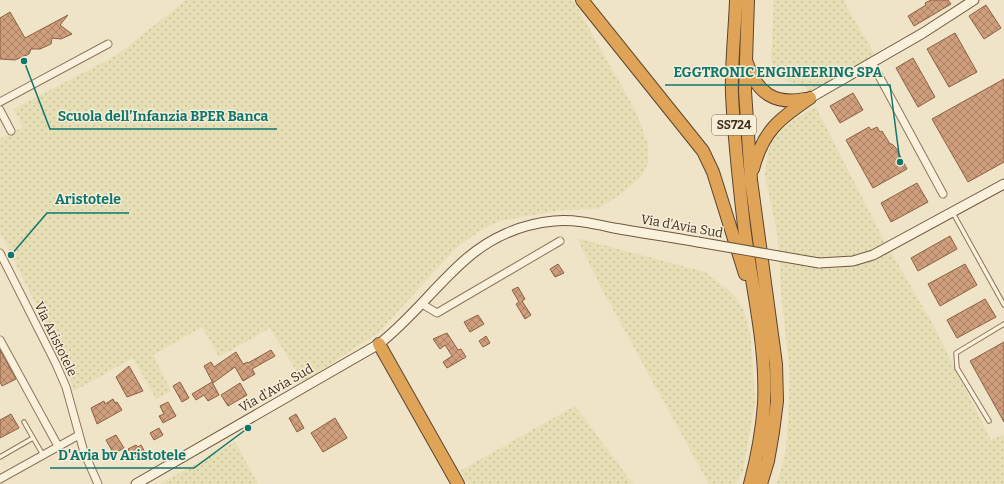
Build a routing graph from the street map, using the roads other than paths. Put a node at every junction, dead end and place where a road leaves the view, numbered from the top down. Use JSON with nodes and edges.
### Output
{"nodes":[{"id":1,"x":582,"y":0,"type":"edge"},
{"id":2,"x":736,"y":0,"type":"edge"},
{"id":3,"x":748,"y":0,"type":"edge"},
{"id":4,"x":974,"y":0,"type":"edge"},
{"id":5,"x":108,"y":44,"type":"dead end"},
{"id":6,"x":745,"y":56,"type":"junction"},
{"id":7,"x":872,"y":63,"type":"junction"},
{"id":8,"x":810,"y":98,"type":"junction"},
{"id":9,"x":0,"y":102,"type":"edge"},
{"id":10,"x":0,"y":110,"type":"edge"},
{"id":11,"x":11,"y":131,"type":"dead end"},
{"id":12,"x":751,"y":180,"type":"junction"},
{"id":13,"x":1004,"y":184,"type":"edge"},
{"id":14,"x":943,"y":194,"type":"dead end"},
{"id":15,"x":953,"y":212,"type":"junction"},
{"id":16,"x":560,"y":241,"type":"dead end"},
{"id":17,"x":0,"y":253,"type":"edge"},
{"id":18,"x":422,"y":304,"type":"junction"},
{"id":19,"x":1004,"y":305,"type":"edge"},
{"id":20,"x":1004,"y":324,"type":"edge"},
{"id":21,"x":760,"y":331,"type":"junction"},
{"id":22,"x":0,"y":340,"type":"edge"},
{"id":23,"x":379,"y":344,"type":"junction"},
{"id":24,"x":989,"y":421,"type":"dead end"},
{"id":25,"x":24,"y":422,"type":"dead end"},
{"id":26,"x":79,"y":435,"type":"junction"},
{"id":27,"x":33,"y":438,"type":"junction"},
{"id":28,"x":58,"y":446,"type":"junction"},
{"id":29,"x":43,"y":455,"type":"junction"},
{"id":30,"x":0,"y":457,"type":"edge"},
{"id":31,"x":0,"y":479,"type":"edge"},
{"id":32,"x":98,"y":484,"type":"edge"},
{"id":33,"x":136,"y":484,"type":"edge"},
{"id":34,"x":458,"y":484,"type":"edge"},
{"id":35,"x":750,"y":484,"type":"edge"},
{"id":36,"x":761,"y":484,"type":"edge"}],
"edges":[{"from":1,"to":21,"type":"highway"},
{"from":2,"to":21,"type":"highway","number":"SS724"},
{"from":3,"to":6,"type":"highway","number":"SS724"},
{"from":4,"to":7,"type":"street"},
{"from":5,"to":9,"type":"street"},
{"from":6,"to":8,"type":"highway"},
{"from":6,"to":12,"type":"highway","number":"SS724"},
{"from":7,"to":8,"type":"street"},
{"from":7,"to":14,"type":"street"},
{"from":8,"to":12,"type":"highway"},
{"from":10,"to":11,"type":"street"},
{"from":12,"to":36,"type":"highway","number":"SS724"},
{"from":13,"to":15,"type":"street","name":"Via d'Avia Sud"},
{"from":15,"to":18,"type":"street","name":"Via d'Avia Sud","bridge":true},
{"from":15,"to":19,"type":"lane"},
{"from":16,"to":18,"type":"street"},
{"from":17,"to":26,"type":"street","name":"Via Aristotele"},
{"from":18,"to":23,"type":"street","name":"Via d'Avia Sud"},
{"from":20,"to":24,"type":"lane"},
{"from":21,"to":35,"type":"highway","number":"SS724"},
{"from":22,"to":28,"type":"street"},
{"from":23,"to":33,"type":"street","name":"Via d'Avia Sud"},
{"from":23,"to":34,"type":"highway"},
{"from":25,"to":27,"type":"lane"},
{"from":26,"to":28,"type":"street"},
{"from":26,"to":32,"type":"street","name":"Via Aristotele"},
{"from":27,"to":29,"type":"lane"},
{"from":27,"to":30,"type":"lane"},
{"from":28,"to":29,"type":"street"},
{"from":29,"to":31,"type":"street"}]}
